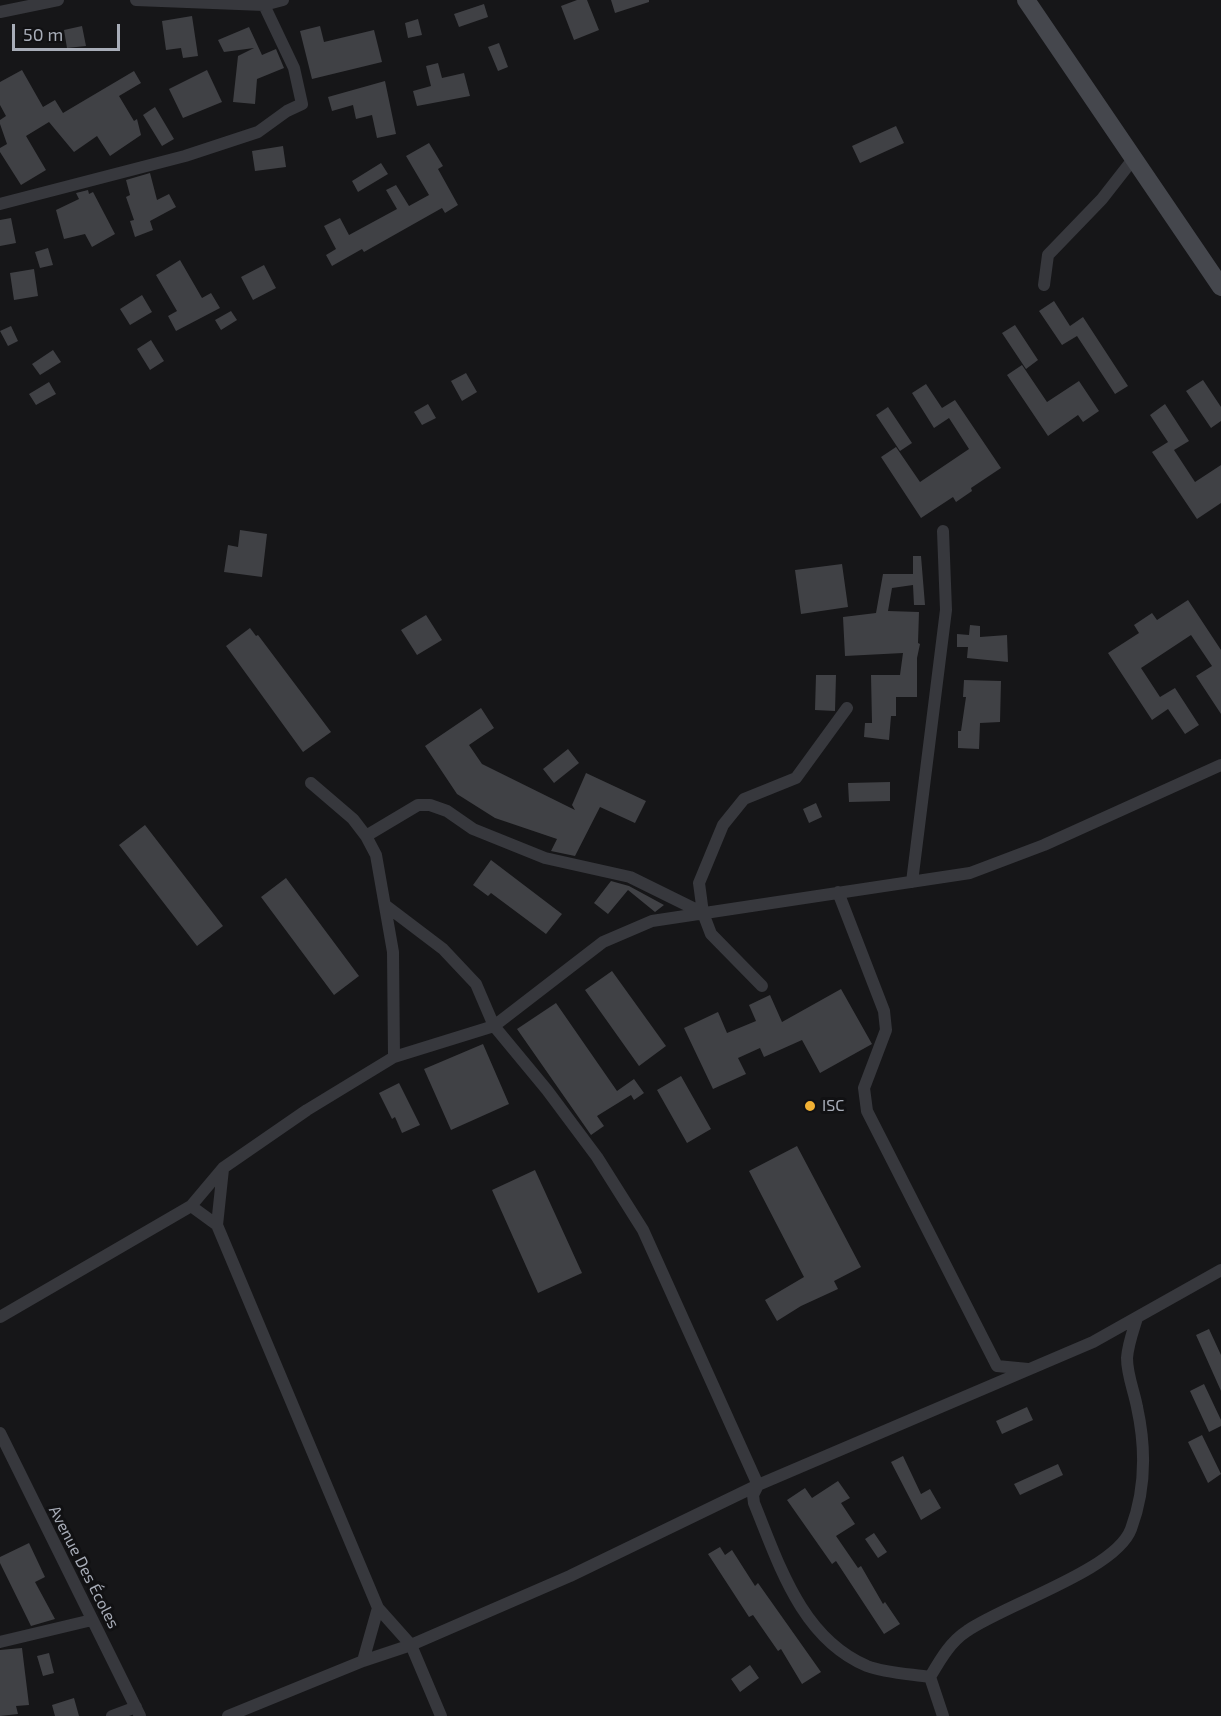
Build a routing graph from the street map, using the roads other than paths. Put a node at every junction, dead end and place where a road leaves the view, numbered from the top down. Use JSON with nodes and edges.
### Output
{"nodes":[{"id":1,"x":58,"y":0,"type":"edge"},
{"id":2,"x":136,"y":0,"type":"edge"},
{"id":3,"x":283,"y":0,"type":"edge"},
{"id":4,"x":1026,"y":0,"type":"edge"},
{"id":5,"x":266,"y":2,"type":"edge"},
{"id":6,"x":0,"y":12,"type":"edge"},
{"id":7,"x":1134,"y":158,"type":"junction"},
{"id":8,"x":0,"y":204,"type":"edge"},
{"id":9,"x":1044,"y":285,"type":"dead end"},
{"id":10,"x":1221,"y":287,"type":"edge"},
{"id":11,"x":943,"y":531,"type":"dead end"},
{"id":12,"x":847,"y":708,"type":"dead end"},
{"id":13,"x":1221,"y":765,"type":"edge"},
{"id":14,"x":311,"y":783,"type":"dead end"},
{"id":15,"x":366,"y":836,"type":"junction"},
{"id":16,"x":912,"y":882,"type":"junction"},
{"id":17,"x":838,"y":892,"type":"junction"},
{"id":18,"x":385,"y":905,"type":"junction"},
{"id":19,"x":703,"y":913,"type":"junction"},
{"id":20,"x":762,"y":986,"type":"dead end"},
{"id":21,"x":494,"y":1026,"type":"junction"},
{"id":22,"x":394,"y":1057,"type":"junction"},
{"id":23,"x":223,"y":1168,"type":"junction"},
{"id":24,"x":191,"y":1206,"type":"junction"},
{"id":25,"x":217,"y":1226,"type":"junction"},
{"id":26,"x":1221,"y":1270,"type":"edge"},
{"id":27,"x":0,"y":1317,"type":"edge"},
{"id":28,"x":1137,"y":1318,"type":"junction"},
{"id":29,"x":997,"y":1366,"type":"junction"},
{"id":30,"x":1031,"y":1369,"type":"junction"},
{"id":31,"x":982,"y":1390,"type":"junction"},
{"id":32,"x":0,"y":1433,"type":"edge"},
{"id":33,"x":758,"y":1485,"type":"junction"},
{"id":34,"x":378,"y":1608,"type":"junction"},
{"id":35,"x":92,"y":1620,"type":"junction"},
{"id":36,"x":0,"y":1642,"type":"edge"},
{"id":37,"x":411,"y":1646,"type":"junction"},
{"id":38,"x":363,"y":1661,"type":"junction"},
{"id":39,"x":930,"y":1677,"type":"junction"},
{"id":40,"x":138,"y":1711,"type":"edge"},
{"id":41,"x":112,"y":1716,"type":"edge"},
{"id":42,"x":228,"y":1716,"type":"edge"},
{"id":43,"x":441,"y":1716,"type":"edge"},
{"id":44,"x":943,"y":1716,"type":"edge"}],
"edges":[{"from":1,"to":6,"type":"street"},
{"from":2,"to":5,"type":"street"},
{"from":3,"to":5,"type":"street"},
{"from":4,"to":7,"type":"main road"},
{"from":5,"to":8,"type":"street"},
{"from":7,"to":9,"type":"street"},
{"from":7,"to":10,"type":"main road"},
{"from":11,"to":16,"type":"street"},
{"from":12,"to":19,"type":"street"},
{"from":13,"to":16,"type":"street"},
{"from":14,"to":15,"type":"street"},
{"from":15,"to":18,"type":"street"},
{"from":15,"to":19,"type":"street"},
{"from":16,"to":17,"type":"street"},
{"from":17,"to":19,"type":"street"},
{"from":17,"to":29,"type":"street"},
{"from":18,"to":21,"type":"street"},
{"from":18,"to":22,"type":"street"},
{"from":19,"to":20,"type":"street"},
{"from":19,"to":21,"type":"street"},
{"from":21,"to":22,"type":"street"},
{"from":21,"to":33,"type":"street"},
{"from":22,"to":23,"type":"street"},
{"from":23,"to":24,"type":"street"},
{"from":23,"to":25,"type":"street"},
{"from":24,"to":25,"type":"street"},
{"from":24,"to":27,"type":"street"},
{"from":25,"to":34,"type":"street"},
{"from":26,"to":28,"type":"street"},
{"from":28,"to":30,"type":"street"},
{"from":28,"to":39,"type":"street"},
{"from":29,"to":30,"type":"street"},
{"from":29,"to":31,"type":"street"},
{"from":30,"to":31,"type":"street"},
{"from":31,"to":33,"type":"street"},
{"from":32,"to":35,"type":"street","name":"Avenue Des Écoles"},
{"from":33,"to":37,"type":"street"},
{"from":33,"to":39,"type":"street"},
{"from":34,"to":37,"type":"street"},
{"from":34,"to":38,"type":"street"},
{"from":35,"to":36,"type":"street"},
{"from":35,"to":40,"type":"street","name":"Avenue Des Écoles"},
{"from":37,"to":38,"type":"street"},
{"from":37,"to":43,"type":"street"},
{"from":38,"to":42,"type":"street"},
{"from":39,"to":44,"type":"street"},
{"from":40,"to":41,"type":"street"}]}
